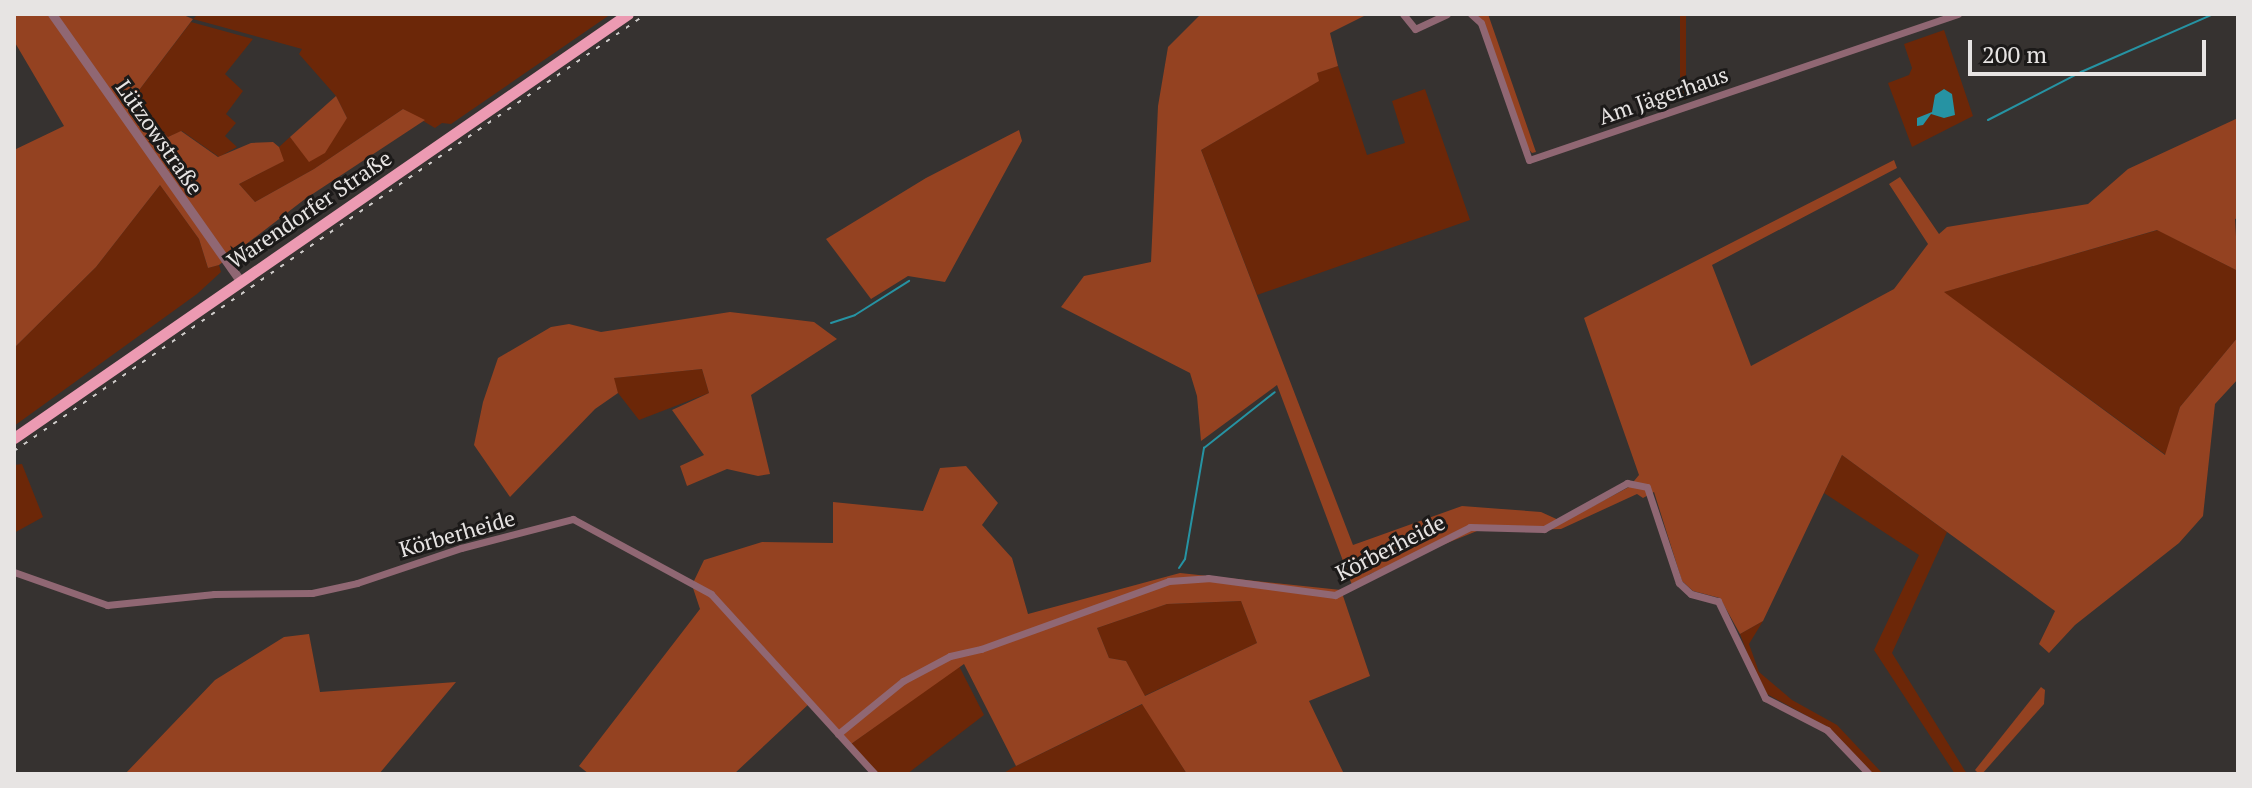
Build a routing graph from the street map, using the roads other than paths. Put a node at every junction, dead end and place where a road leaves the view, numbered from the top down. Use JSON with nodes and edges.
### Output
{"nodes":[{"id":1,"x":52,"y":14,"type":"edge"},
{"id":2,"x":628,"y":14,"type":"edge"},
{"id":3,"x":1403,"y":14,"type":"edge"},
{"id":4,"x":1447,"y":14,"type":"edge"},
{"id":5,"x":1471,"y":14,"type":"edge"},
{"id":6,"x":1958,"y":14,"type":"edge"},
{"id":7,"x":240,"y":281,"type":"junction"},
{"id":8,"x":14,"y":438,"type":"edge"},
{"id":9,"x":14,"y":572,"type":"edge"},
{"id":10,"x":838,"y":734,"type":"junction"},
{"id":11,"x":875,"y":774,"type":"edge"},
{"id":12,"x":1869,"y":774,"type":"edge"}],
"edges":[{"from":1,"to":7,"type":"street","name":"Lützowstraße"},
{"from":2,"to":7,"type":"main road","name":"Warendorfer Straße"},
{"from":3,"to":4,"type":"street"},
{"from":5,"to":6,"type":"street","name":"Am Jägerhaus"},
{"from":7,"to":8,"type":"main road","name":"Warendorfer Straße"},
{"from":9,"to":10,"type":"street","name":"Körberheide"},
{"from":10,"to":11,"type":"street","name":"Körberheide"},
{"from":10,"to":12,"type":"street","name":"Körberheide"}]}
